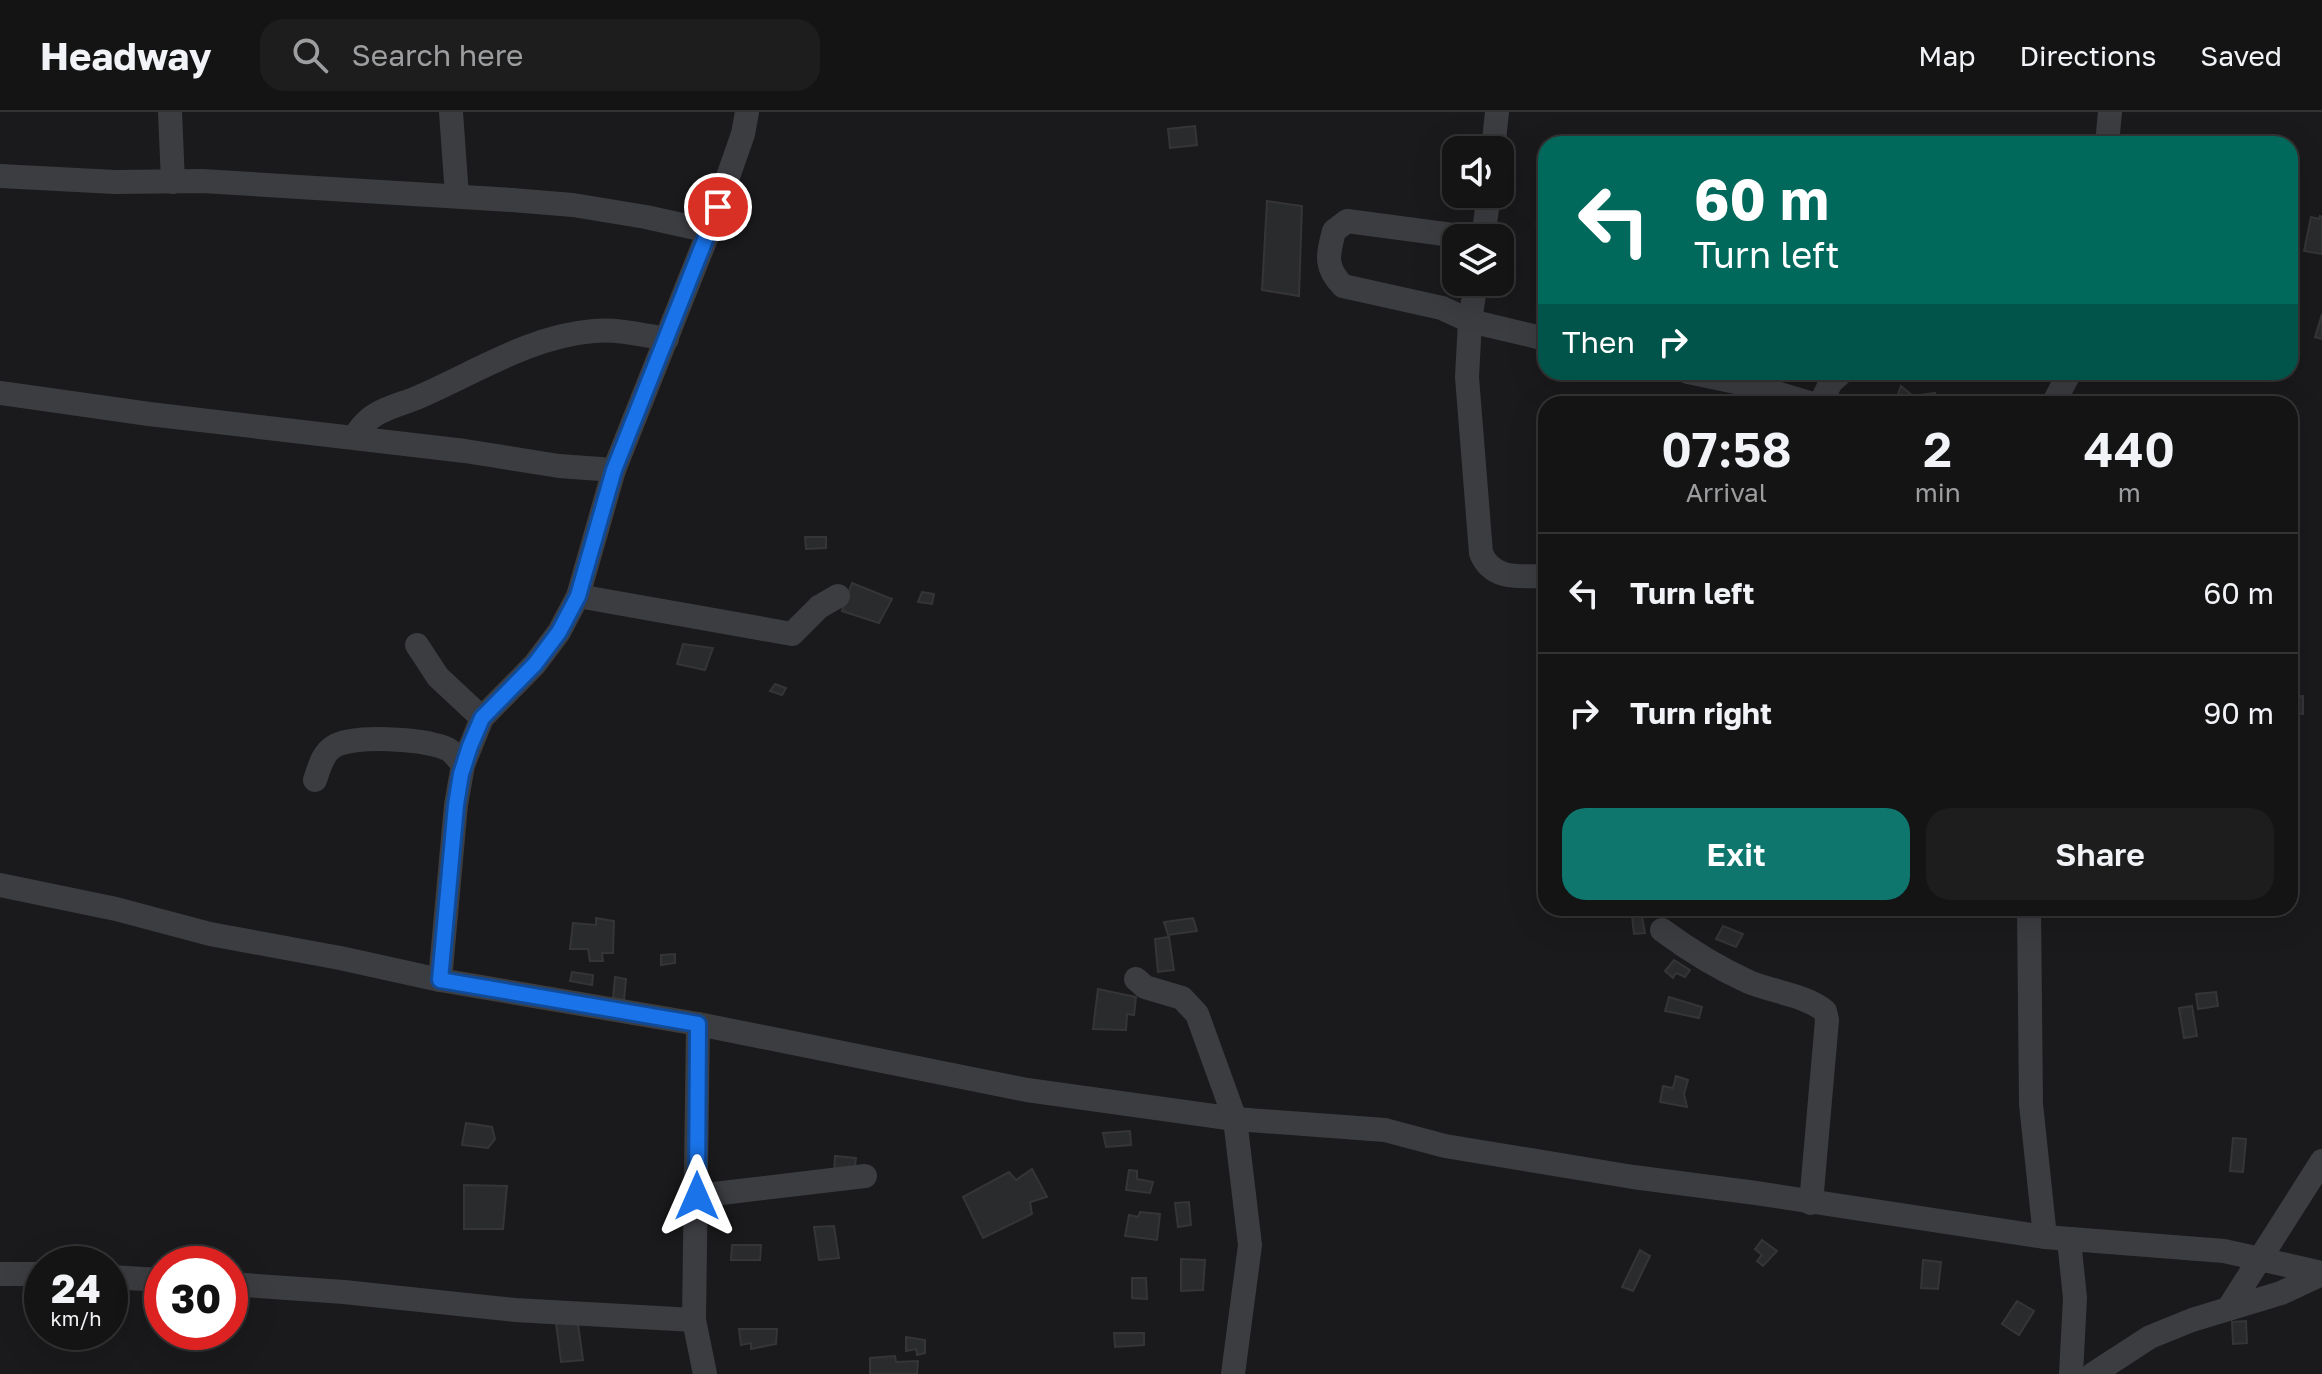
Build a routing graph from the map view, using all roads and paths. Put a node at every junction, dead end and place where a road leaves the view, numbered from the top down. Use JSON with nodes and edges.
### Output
{"nodes":[{"id":1,"x":170,"y":112,"type":"edge"},
{"id":2,"x":451,"y":112,"type":"edge"},
{"id":3,"x":747,"y":112,"type":"edge"},
{"id":4,"x":1497,"y":112,"type":"edge"},
{"id":5,"x":2110,"y":112,"type":"edge"},
{"id":6,"x":1494,"y":136,"type":"edge"},
{"id":7,"x":2108,"y":136,"type":"edge"},
{"id":8,"x":0,"y":176,"type":"edge"},
{"id":9,"x":173,"y":182,"type":"junction"},
{"id":10,"x":457,"y":196,"type":"junction"},
{"id":11,"x":709,"y":231,"type":"junction"},
{"id":12,"x":1442,"y":234,"type":"edge"},
{"id":13,"x":1474,"y":296,"type":"edge"},
{"id":14,"x":1470,"y":321,"type":"junction"},
{"id":15,"x":1538,"y":337,"type":"edge"},
{"id":16,"x":667,"y":339,"type":"junction"},
{"id":17,"x":1726,"y":380,"type":"edge"},
{"id":18,"x":0,"y":393,"type":"edge"},
{"id":19,"x":1786,"y":396,"type":"edge"},
{"id":20,"x":354,"y":437,"type":"junction"},
{"id":21,"x":614,"y":470,"type":"junction"},
{"id":22,"x":1538,"y":576,"type":"edge"},
{"id":23,"x":578,"y":596,"type":"junction"},
{"id":24,"x":838,"y":596,"type":"dead end"},
{"id":25,"x":417,"y":645,"type":"dead end"},
{"id":26,"x":482,"y":718,"type":"junction"},
{"id":27,"x":460,"y":753,"type":"junction"},
{"id":28,"x":315,"y":780,"type":"dead end"},
{"id":29,"x":0,"y":885,"type":"edge"},
{"id":30,"x":2029,"y":916,"type":"edge"},
{"id":31,"x":1662,"y":930,"type":"dead end"},
{"id":32,"x":1136,"y":979,"type":"dead end"},
{"id":33,"x":440,"y":980,"type":"junction"},
{"id":34,"x":698,"y":1024,"type":"junction"},
{"id":35,"x":1235,"y":1119,"type":"junction"},
{"id":36,"x":2322,"y":1161,"type":"edge"},
{"id":37,"x":865,"y":1176,"type":"dead end"},
{"id":38,"x":697,"y":1196,"type":"junction"},
{"id":39,"x":1811,"y":1203,"type":"junction"},
{"id":40,"x":2057,"y":1238,"type":"junction"},
{"id":41,"x":2262,"y":1258,"type":"junction"},
{"id":42,"x":0,"y":1274,"type":"edge"},
{"id":43,"x":24,"y":1274,"type":"edge"},
{"id":44,"x":2322,"y":1274,"type":"edge"},
{"id":45,"x":248,"y":1285,"type":"edge"},
{"id":46,"x":2228,"y":1309,"type":"junction"},
{"id":47,"x":694,"y":1320,"type":"junction"},
{"id":48,"x":705,"y":1374,"type":"edge"},
{"id":49,"x":1233,"y":1374,"type":"edge"},
{"id":50,"x":2071,"y":1374,"type":"edge"},
{"id":51,"x":2093,"y":1374,"type":"edge"}],
"edges":[{"from":1,"to":9,"type":"street"},
{"from":2,"to":10,"type":"street"},
{"from":3,"to":11,"type":"street"},
{"from":4,"to":6,"type":"street"},
{"from":5,"to":7,"type":"street"},
{"from":8,"to":9,"type":"street"},
{"from":9,"to":10,"type":"street"},
{"from":10,"to":11,"type":"street"},
{"from":11,"to":16,"type":"street"},
{"from":12,"to":14,"type":"street"},
{"from":13,"to":14,"type":"street"},
{"from":14,"to":15,"type":"street"},
{"from":14,"to":22,"type":"street"},
{"from":16,"to":20,"type":"street"},
{"from":16,"to":21,"type":"street"},
{"from":17,"to":19,"type":"street"},
{"from":18,"to":20,"type":"street"},
{"from":20,"to":21,"type":"street"},
{"from":21,"to":23,"type":"street"},
{"from":23,"to":24,"type":"street"},
{"from":23,"to":26,"type":"street"},
{"from":25,"to":26,"type":"street"},
{"from":26,"to":27,"type":"street"},
{"from":27,"to":28,"type":"street"},
{"from":27,"to":33,"type":"street"},
{"from":29,"to":33,"type":"street"},
{"from":30,"to":40,"type":"street"},
{"from":31,"to":39,"type":"street"},
{"from":32,"to":35,"type":"street"},
{"from":33,"to":34,"type":"street"},
{"from":34,"to":35,"type":"street"},
{"from":34,"to":38,"type":"street"},
{"from":35,"to":39,"type":"street"},
{"from":35,"to":49,"type":"street"},
{"from":36,"to":41,"type":"street"},
{"from":37,"to":38,"type":"street"},
{"from":38,"to":47,"type":"street"},
{"from":39,"to":40,"type":"street"},
{"from":40,"to":41,"type":"street"},
{"from":40,"to":50,"type":"street"},
{"from":41,"to":44,"type":"street"},
{"from":41,"to":46,"type":"street"},
{"from":42,"to":43,"type":"street"},
{"from":44,"to":46,"type":"street"},
{"from":45,"to":47,"type":"street"},
{"from":46,"to":51,"type":"street"},
{"from":47,"to":48,"type":"street"}]}
